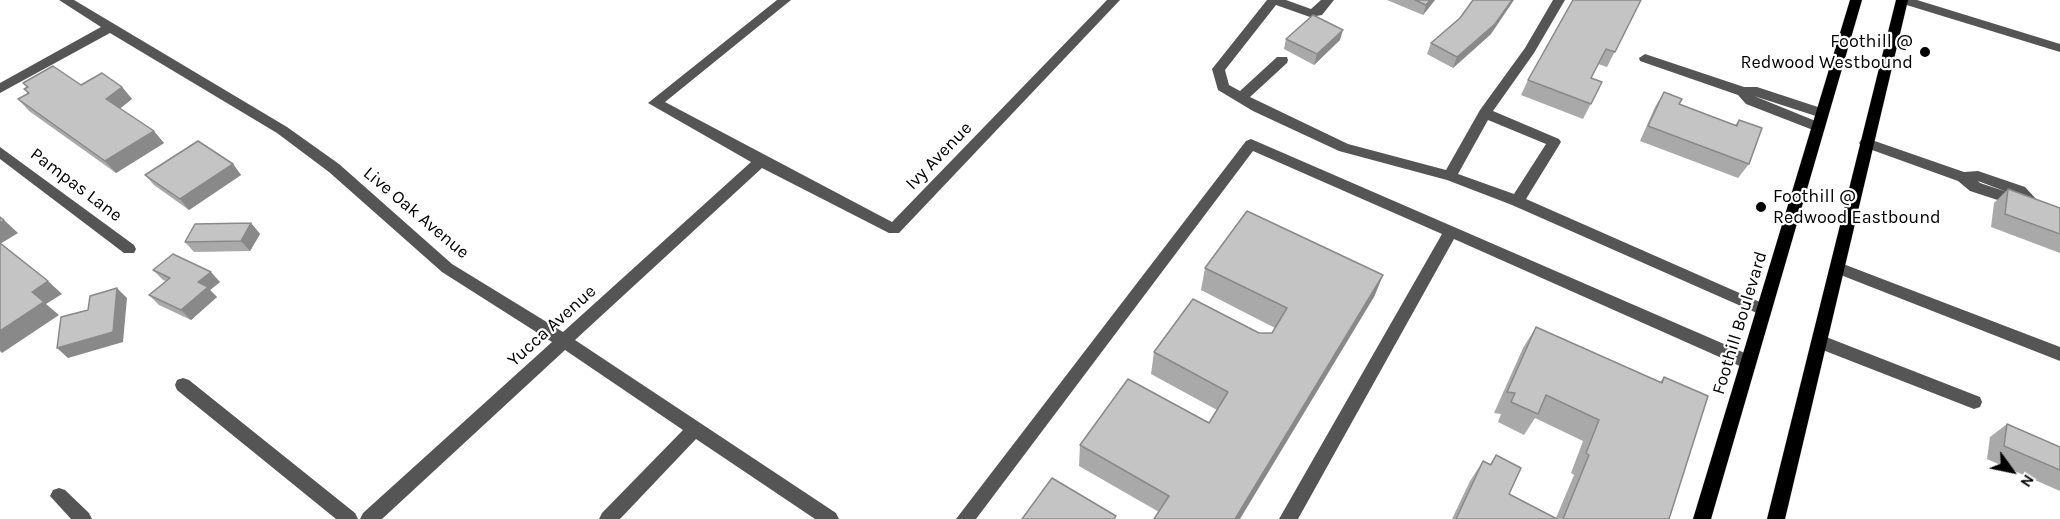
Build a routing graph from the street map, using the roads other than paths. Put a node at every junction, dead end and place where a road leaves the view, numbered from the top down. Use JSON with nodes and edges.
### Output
{"nodes":[{"id":1,"x":65,"y":0,"type":"edge"},
{"id":2,"x":785,"y":0,"type":"edge"},
{"id":3,"x":1114,"y":0,"type":"edge"},
{"id":4,"x":1274,"y":0,"type":"edge"},
{"id":5,"x":1328,"y":0,"type":"edge"},
{"id":6,"x":1559,"y":0,"type":"edge"},
{"id":7,"x":1856,"y":0,"type":"edge"},
{"id":8,"x":1903,"y":0,"type":"edge"},
{"id":9,"x":109,"y":28,"type":"junction"},
{"id":10,"x":2060,"y":48,"type":"edge"},
{"id":11,"x":1645,"y":58,"type":"dead end"},
{"id":12,"x":1282,"y":60,"type":"dead end"},
{"id":13,"x":0,"y":89,"type":"edge"},
{"id":14,"x":1241,"y":98,"type":"junction"},
{"id":15,"x":1485,"y":113,"type":"junction"},
{"id":16,"x":1820,"y":120,"type":"junction"},
{"id":17,"x":1866,"y":143,"type":"junction"},
{"id":18,"x":0,"y":152,"type":"edge"},
{"id":19,"x":760,"y":161,"type":"junction"},
{"id":20,"x":1450,"y":176,"type":"junction"},
{"id":21,"x":1517,"y":201,"type":"junction"},
{"id":22,"x":2035,"y":202,"type":"edge"},
{"id":23,"x":1451,"y":232,"type":"junction"},
{"id":24,"x":129,"y":249,"type":"dead end"},
{"id":25,"x":1838,"y":268,"type":"junction"},
{"id":26,"x":1764,"y":310,"type":"junction"},
{"id":27,"x":565,"y":342,"type":"junction"},
{"id":28,"x":1821,"y":342,"type":"junction"},
{"id":29,"x":2060,"y":354,"type":"edge"},
{"id":30,"x":1748,"y":362,"type":"junction"},
{"id":31,"x":183,"y":385,"type":"dead end"},
{"id":32,"x":1974,"y":402,"type":"dead end"},
{"id":33,"x":695,"y":429,"type":"junction"},
{"id":34,"x":59,"y":495,"type":"dead end"},
{"id":35,"x":83,"y":519,"type":"edge"},
{"id":36,"x":350,"y":519,"type":"edge"},
{"id":37,"x":369,"y":519,"type":"edge"},
{"id":38,"x":608,"y":519,"type":"edge"},
{"id":39,"x":830,"y":519,"type":"edge"},
{"id":40,"x":965,"y":519,"type":"edge"},
{"id":41,"x":1288,"y":519,"type":"edge"},
{"id":42,"x":1702,"y":519,"type":"edge"},
{"id":43,"x":1776,"y":519,"type":"edge"}],
"edges":[{"from":1,"to":9,"type":"street","name":"Live Oak Avenue"},
{"from":2,"to":19,"type":"street"},
{"from":3,"to":19,"type":"street","name":"Ivy Avenue"},
{"from":4,"to":5,"type":"street"},
{"from":4,"to":14,"type":"street"},
{"from":6,"to":15,"type":"street"},
{"from":7,"to":16,"type":"main road","name":"Foothill Boulevard"},
{"from":8,"to":10,"type":"street"},
{"from":8,"to":17,"type":"main road"},
{"from":9,"to":13,"type":"street"},
{"from":9,"to":27,"type":"street","name":"Live Oak Avenue"},
{"from":11,"to":16,"type":"street"},
{"from":12,"to":14,"type":"street"},
{"from":14,"to":20,"type":"street"},
{"from":15,"to":20,"type":"street"},
{"from":15,"to":21,"type":"street"},
{"from":16,"to":26,"type":"main road","name":"Foothill Boulevard"},
{"from":17,"to":22,"type":"street"},
{"from":17,"to":25,"type":"main road"},
{"from":18,"to":24,"type":"street","name":"Pampas Lane"},
{"from":19,"to":27,"type":"street","name":"Yucca Avenue"},
{"from":20,"to":21,"type":"street"},
{"from":21,"to":26,"type":"street"},
{"from":23,"to":30,"type":"street"},
{"from":23,"to":40,"type":"street"},
{"from":23,"to":41,"type":"street"},
{"from":25,"to":28,"type":"main road"},
{"from":25,"to":29,"type":"street"},
{"from":26,"to":30,"type":"main road","name":"Foothill Boulevard"},
{"from":27,"to":33,"type":"street","name":"Live Oak Avenue"},
{"from":27,"to":37,"type":"street","name":"Yucca Avenue"},
{"from":28,"to":32,"type":"street"},
{"from":28,"to":43,"type":"main road"},
{"from":30,"to":42,"type":"main road","name":"Foothill Boulevard"},
{"from":31,"to":36,"type":"street"},
{"from":33,"to":38,"type":"street"},
{"from":33,"to":39,"type":"street","name":"Live Oak Avenue"},
{"from":34,"to":35,"type":"street"}]}
